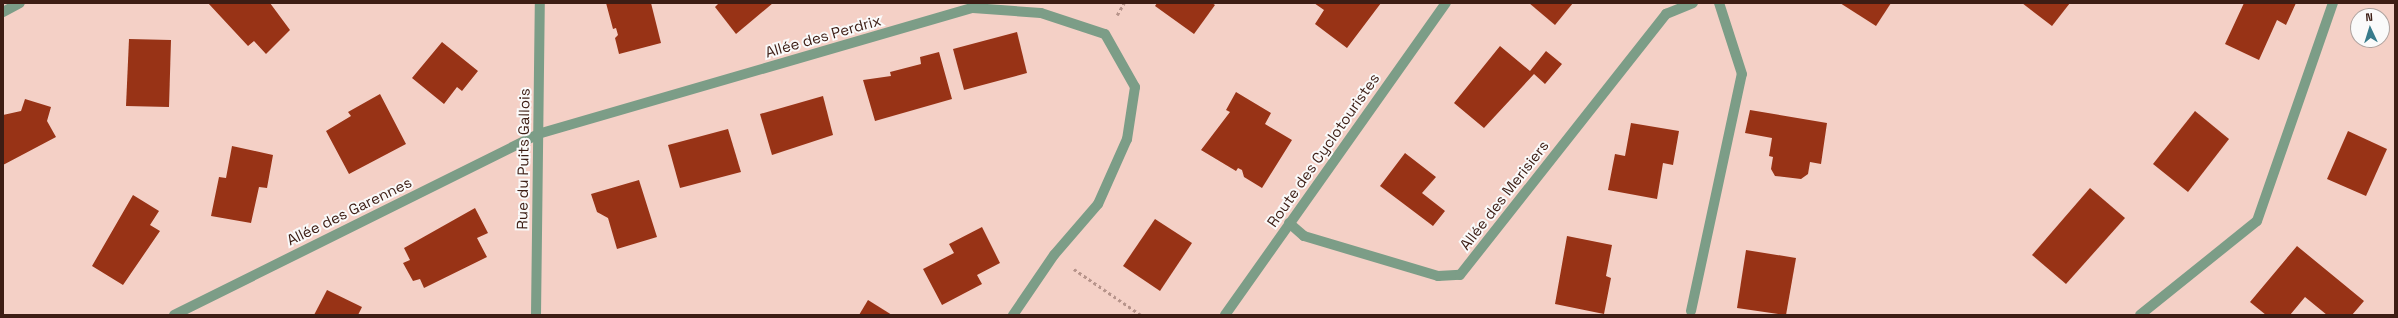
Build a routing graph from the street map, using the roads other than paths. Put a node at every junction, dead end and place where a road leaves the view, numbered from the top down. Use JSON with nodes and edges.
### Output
{"nodes":[{"id":1,"x":20,"y":3,"type":"edge"},
{"id":2,"x":540,"y":3,"type":"edge"},
{"id":3,"x":1446,"y":3,"type":"edge"},
{"id":4,"x":1693,"y":3,"type":"edge"},
{"id":5,"x":1719,"y":3,"type":"edge"},
{"id":6,"x":2333,"y":3,"type":"edge"},
{"id":7,"x":3,"y":12,"type":"edge"},
{"id":8,"x":538,"y":134,"type":"junction"},
{"id":9,"x":1289,"y":223,"type":"junction"},
{"id":10,"x":1690,"y":311,"type":"dead end"},
{"id":11,"x":174,"y":315,"type":"edge"},
{"id":12,"x":536,"y":315,"type":"edge"},
{"id":13,"x":1013,"y":315,"type":"edge"},
{"id":14,"x":1225,"y":315,"type":"edge"},
{"id":15,"x":2140,"y":315,"type":"edge"}],
"edges":[{"from":1,"to":7,"type":"street"},
{"from":2,"to":8,"type":"street","name":"Rue du Puits Gallois"},
{"from":3,"to":9,"type":"street","name":"Route des Cyclotouristes"},
{"from":4,"to":9,"type":"street","name":"Allée des Merisiers"},
{"from":5,"to":10,"type":"street"},
{"from":6,"to":15,"type":"street"},
{"from":8,"to":11,"type":"street","name":"Allée des Garennes"},
{"from":8,"to":12,"type":"street","name":"Rue du Puits Gallois"},
{"from":8,"to":13,"type":"street","name":"Allée des Perdrix"},
{"from":9,"to":14,"type":"street","name":"Route des Cyclotouristes"}]}
